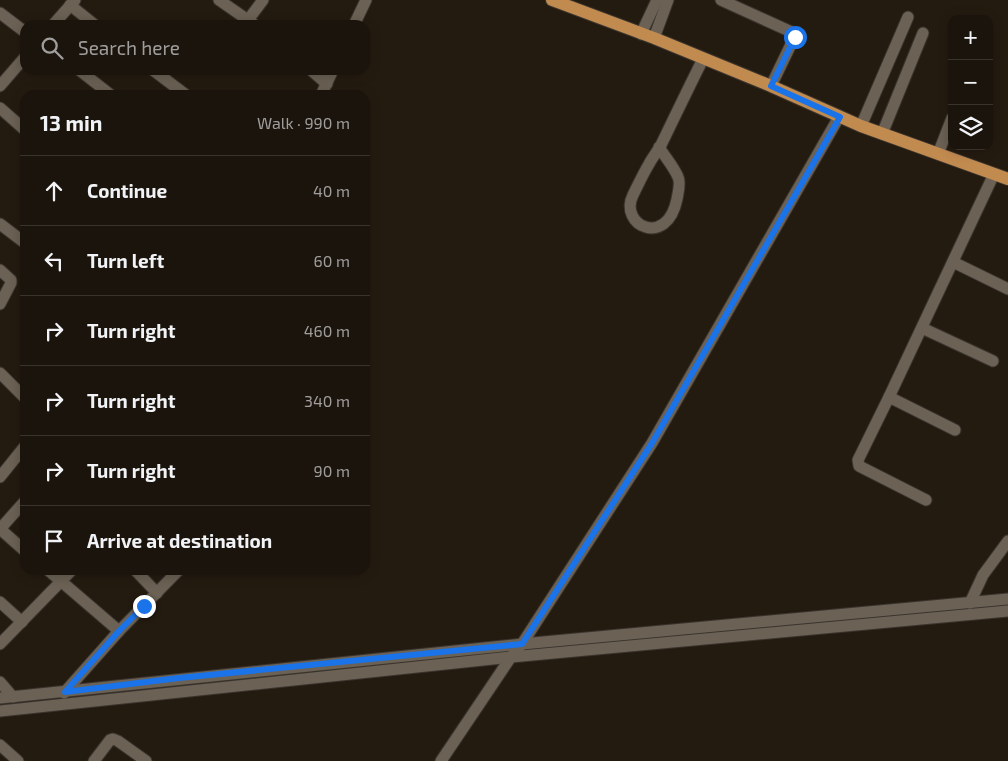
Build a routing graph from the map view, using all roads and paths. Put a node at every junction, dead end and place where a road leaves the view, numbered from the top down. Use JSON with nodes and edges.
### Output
{"nodes":[{"id":1,"x":219,"y":0,"type":"edge"},
{"id":2,"x":263,"y":0,"type":"edge"},
{"id":3,"x":366,"y":0,"type":"edge"},
{"id":4,"x":552,"y":0,"type":"edge"},
{"id":5,"x":657,"y":0,"type":"edge"},
{"id":6,"x":668,"y":0,"type":"edge"},
{"id":7,"x":727,"y":1,"type":"edge"},
{"id":8,"x":73,"y":2,"type":"edge"},
{"id":9,"x":0,"y":13,"type":"edge"},
{"id":10,"x":908,"y":18,"type":"dead end"},
{"id":11,"x":57,"y":20,"type":"edge"},
{"id":12,"x":90,"y":20,"type":"edge"},
{"id":13,"x":248,"y":20,"type":"edge"},
{"id":14,"x":252,"y":20,"type":"edge"},
{"id":15,"x":356,"y":20,"type":"edge"},
{"id":16,"x":20,"y":28,"type":"edge"},
{"id":17,"x":924,"y":33,"type":"dead end"},
{"id":18,"x":641,"y":34,"type":"junction"},
{"id":19,"x":654,"y":38,"type":"junction"},
{"id":20,"x":703,"y":59,"type":"junction"},
{"id":21,"x":20,"y":64,"type":"edge"},
{"id":22,"x":85,"y":75,"type":"edge"},
{"id":23,"x":160,"y":75,"type":"edge"},
{"id":24,"x":317,"y":75,"type":"edge"},
{"id":25,"x":331,"y":75,"type":"edge"},
{"id":26,"x":327,"y":84,"type":"junction"},
{"id":27,"x":0,"y":86,"type":"edge"},
{"id":28,"x":771,"y":86,"type":"junction"},
{"id":29,"x":105,"y":90,"type":"edge"},
{"id":30,"x":179,"y":90,"type":"edge"},
{"id":31,"x":324,"y":90,"type":"edge"},
{"id":32,"x":0,"y":108,"type":"edge"},
{"id":33,"x":840,"y":117,"type":"junction"},
{"id":34,"x":20,"y":126,"type":"edge"},
{"id":35,"x":861,"y":126,"type":"junction"},
{"id":36,"x":948,"y":128,"type":"edge"},
{"id":37,"x":882,"y":134,"type":"junction"},
{"id":38,"x":660,"y":148,"type":"junction"},
{"id":39,"x":938,"y":154,"type":"junction"},
{"id":40,"x":994,"y":174,"type":"junction"},
{"id":41,"x":1008,"y":180,"type":"edge"},
{"id":42,"x":0,"y":224,"type":"edge"},
{"id":43,"x":20,"y":239,"type":"edge"},
{"id":44,"x":953,"y":262,"type":"junction"},
{"id":45,"x":0,"y":270,"type":"edge"},
{"id":46,"x":1008,"y":289,"type":"edge"},
{"id":47,"x":0,"y":304,"type":"edge"},
{"id":48,"x":922,"y":328,"type":"junction"},
{"id":49,"x":993,"y":361,"type":"dead end"},
{"id":50,"x":1,"y":376,"type":"edge"},
{"id":51,"x":20,"y":393,"type":"edge"},
{"id":52,"x":890,"y":397,"type":"junction"},
{"id":53,"x":955,"y":430,"type":"dead end"},
{"id":54,"x":20,"y":452,"type":"edge"},
{"id":55,"x":0,"y":477,"type":"edge"},
{"id":56,"x":926,"y":500,"type":"dead end"},
{"id":57,"x":20,"y":507,"type":"edge"},
{"id":58,"x":1008,"y":541,"type":"edge"},
{"id":59,"x":20,"y":547,"type":"edge"},
{"id":60,"x":54,"y":575,"type":"edge"},
{"id":61,"x":67,"y":575,"type":"edge"},
{"id":62,"x":140,"y":575,"type":"edge"},
{"id":63,"x":173,"y":575,"type":"edge"},
{"id":64,"x":61,"y":581,"type":"junction"},
{"id":65,"x":157,"y":593,"type":"junction"},
{"id":66,"x":1008,"y":599,"type":"edge"},
{"id":67,"x":0,"y":602,"type":"edge"},
{"id":68,"x":970,"y":603,"type":"junction"},
{"id":69,"x":1008,"y":611,"type":"edge"},
{"id":70,"x":22,"y":622,"type":"junction"},
{"id":71,"x":119,"y":631,"type":"junction"},
{"id":72,"x":0,"y":644,"type":"edge"},
{"id":73,"x":522,"y":644,"type":"junction"},
{"id":74,"x":511,"y":658,"type":"junction"},
{"id":75,"x":0,"y":682,"type":"edge"},
{"id":76,"x":65,"y":692,"type":"junction"},
{"id":77,"x":13,"y":697,"type":"junction"},
{"id":78,"x":0,"y":698,"type":"edge"},
{"id":79,"x":53,"y":706,"type":"junction"},
{"id":80,"x":0,"y":711,"type":"edge"},
{"id":81,"x":1,"y":748,"type":"edge"},
{"id":82,"x":18,"y":761,"type":"edge"},
{"id":83,"x":94,"y":761,"type":"edge"},
{"id":84,"x":146,"y":761,"type":"edge"},
{"id":85,"x":441,"y":761,"type":"edge"}],
"edges":[{"from":1,"to":13,"type":"street"},
{"from":2,"to":14,"type":"street"},
{"from":3,"to":15,"type":"street"},
{"from":4,"to":18,"type":"main road"},
{"from":5,"to":18,"type":"street"},
{"from":6,"to":19,"type":"street"},
{"from":7,"to":28,"type":"street"},
{"from":8,"to":11,"type":"street"},
{"from":8,"to":12,"type":"street"},
{"from":9,"to":16,"type":"street"},
{"from":10,"to":35,"type":"street"},
{"from":17,"to":37,"type":"street"},
{"from":18,"to":19,"type":"main road"},
{"from":19,"to":20,"type":"main road"},
{"from":20,"to":28,"type":"main road"},
{"from":20,"to":38,"type":"street"},
{"from":21,"to":27,"type":"street"},
{"from":22,"to":29,"type":"street"},
{"from":23,"to":30,"type":"street"},
{"from":24,"to":26,"type":"street"},
{"from":25,"to":26,"type":"street"},
{"from":26,"to":31,"type":"street"},
{"from":28,"to":33,"type":"main road"},
{"from":32,"to":34,"type":"street"},
{"from":33,"to":35,"type":"main road"},
{"from":33,"to":73,"type":"street"},
{"from":35,"to":37,"type":"main road"},
{"from":36,"to":39,"type":"street"},
{"from":37,"to":39,"type":"main road"},
{"from":38,"to":38,"type":"street"},
{"from":39,"to":40,"type":"main road"},
{"from":40,"to":41,"type":"main road"},
{"from":40,"to":44,"type":"street"},
{"from":42,"to":43,"type":"street"},
{"from":44,"to":46,"type":"street"},
{"from":44,"to":48,"type":"street"},
{"from":45,"to":47,"type":"street"},
{"from":48,"to":49,"type":"street"},
{"from":48,"to":52,"type":"street"},
{"from":50,"to":51,"type":"street"},
{"from":52,"to":53,"type":"street"},
{"from":52,"to":56,"type":"street"},
{"from":54,"to":55,"type":"street"},
{"from":57,"to":59,"type":"street"},
{"from":58,"to":68,"type":"street"},
{"from":60,"to":64,"type":"street"},
{"from":61,"to":64,"type":"street"},
{"from":62,"to":65,"type":"street"},
{"from":63,"to":65,"type":"street"},
{"from":64,"to":70,"type":"street"},
{"from":64,"to":71,"type":"street"},
{"from":65,"to":71,"type":"street"},
{"from":66,"to":68,"type":"street"},
{"from":67,"to":70,"type":"street"},
{"from":68,"to":73,"type":"street"},
{"from":69,"to":74,"type":"street"},
{"from":70,"to":72,"type":"street"},
{"from":71,"to":76,"type":"street"},
{"from":73,"to":74,"type":"street"},
{"from":73,"to":76,"type":"street"},
{"from":74,"to":79,"type":"street"},
{"from":74,"to":85,"type":"street"},
{"from":75,"to":77,"type":"street"},
{"from":76,"to":77,"type":"street"},
{"from":76,"to":79,"type":"street"},
{"from":77,"to":78,"type":"street"},
{"from":79,"to":80,"type":"street"},
{"from":81,"to":82,"type":"street"},
{"from":83,"to":84,"type":"street"}]}
